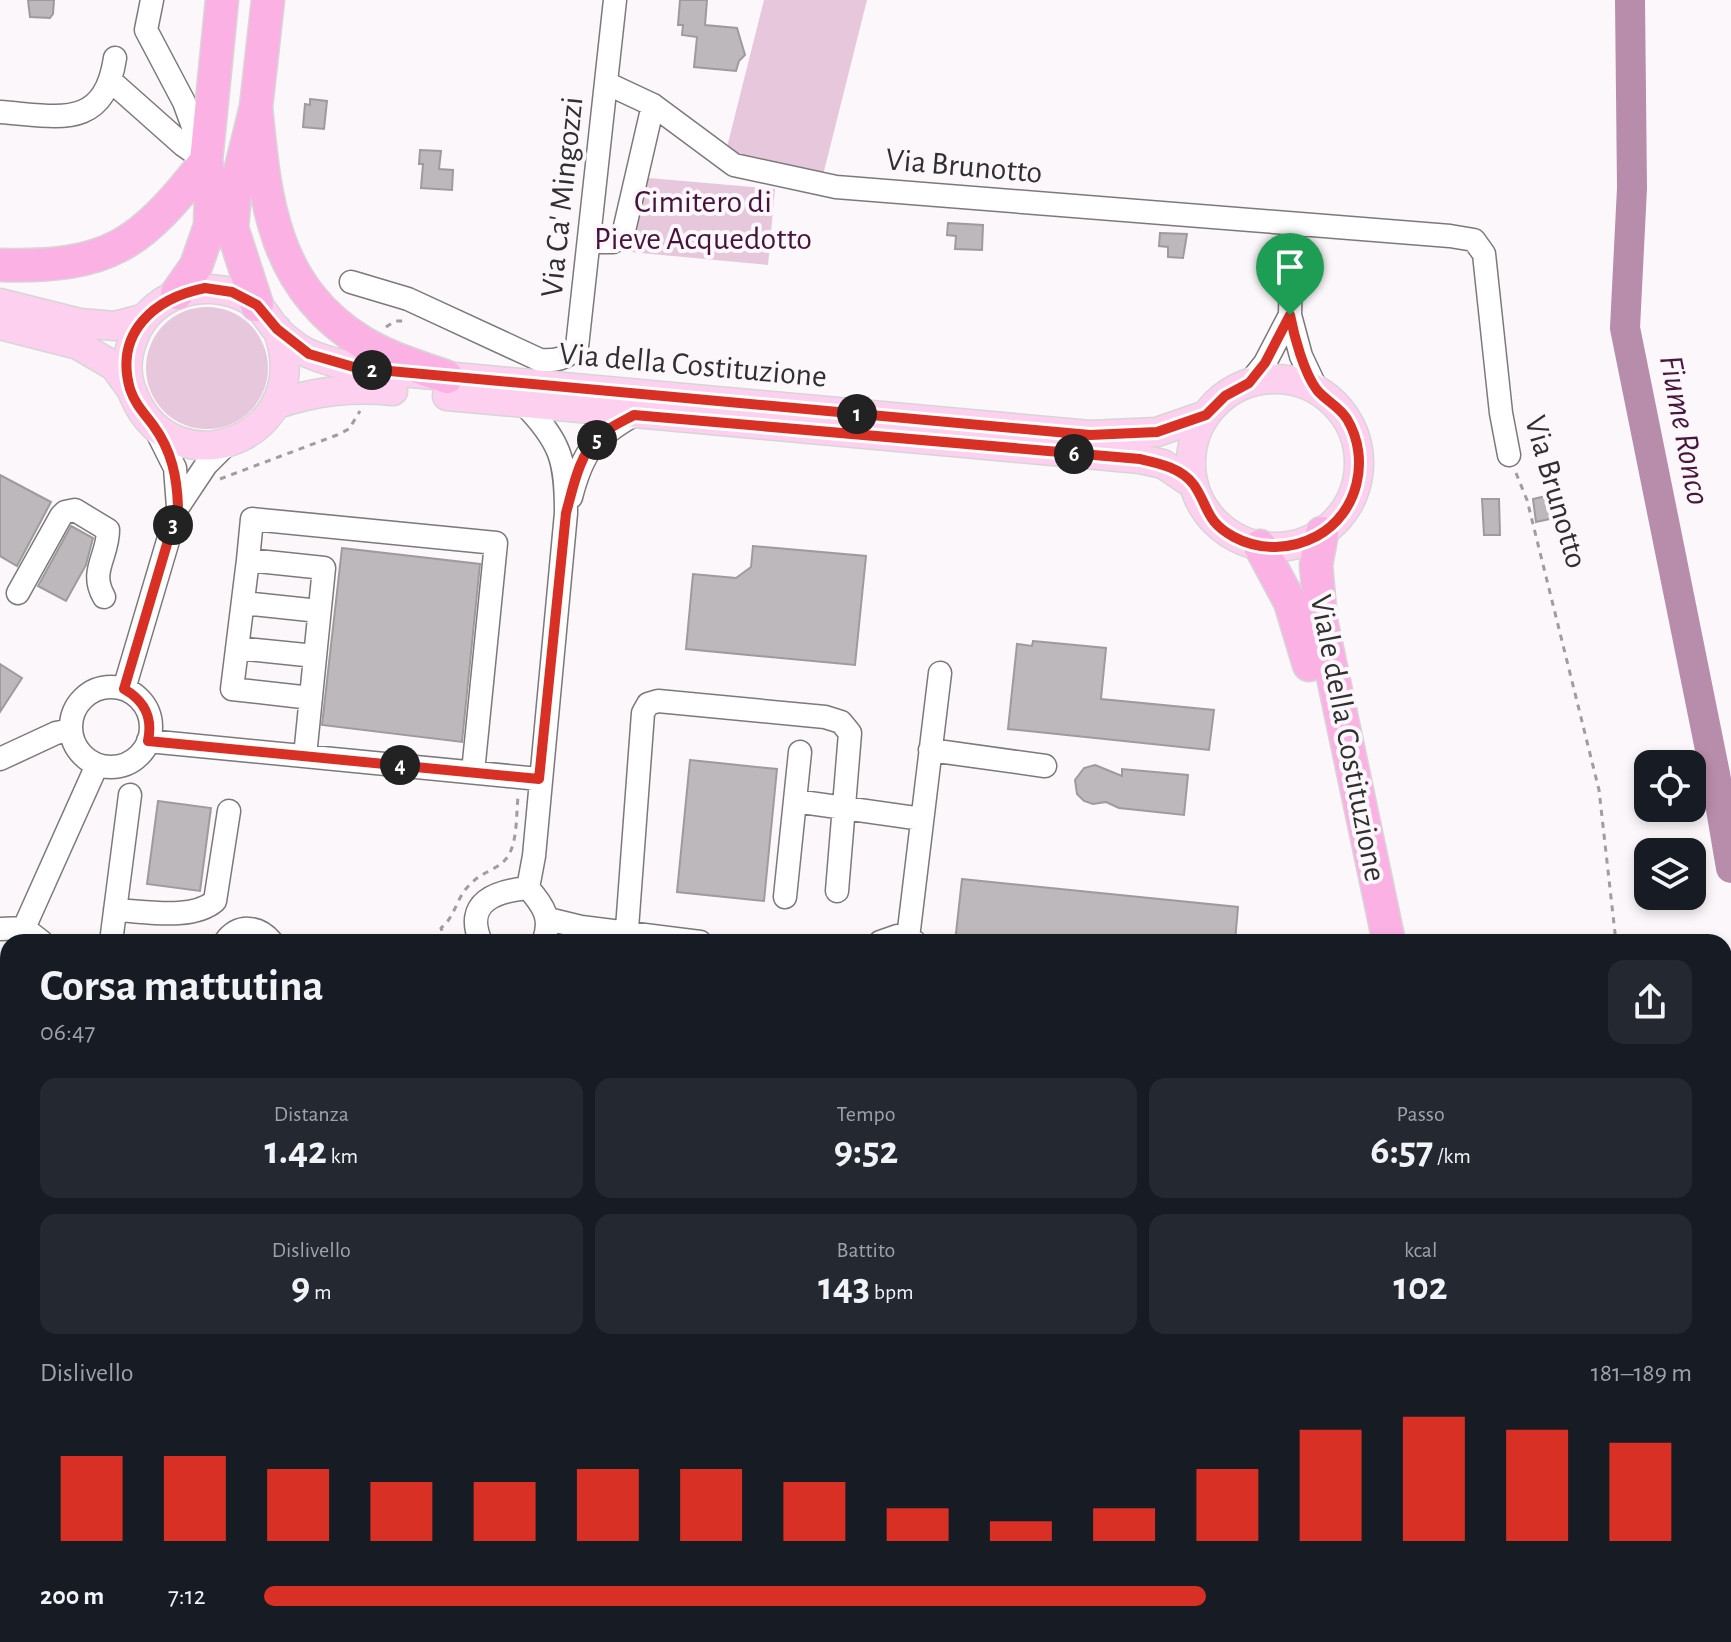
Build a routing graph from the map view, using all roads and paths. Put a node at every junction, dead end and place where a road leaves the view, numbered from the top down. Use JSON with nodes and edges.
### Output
{"nodes":[{"id":1,"x":152,"y":0,"type":"edge"},
{"id":2,"x":222,"y":0,"type":"edge"},
{"id":3,"x":268,"y":0,"type":"edge"},
{"id":4,"x":615,"y":0,"type":"edge"},
{"id":5,"x":115,"y":58,"type":"dead end"},
{"id":6,"x":111,"y":81,"type":"junction"},
{"id":7,"x":606,"y":83,"type":"junction"},
{"id":8,"x":653,"y":105,"type":"junction"},
{"id":9,"x":256,"y":107,"type":"junction"},
{"id":10,"x":0,"y":112,"type":"edge"},
{"id":11,"x":206,"y":161,"type":"junction"},
{"id":12,"x":1292,"y":225,"type":"junction"},
{"id":13,"x":590,"y":242,"type":"junction"},
{"id":14,"x":0,"y":265,"type":"edge"},
{"id":15,"x":351,"y":282,"type":"dead end"},
{"id":16,"x":177,"y":293,"type":"junction"},
{"id":17,"x":0,"y":303,"type":"edge"},
{"id":18,"x":1290,"y":315,"type":"junction"},
{"id":19,"x":267,"y":317,"type":"junction"},
{"id":20,"x":145,"y":318,"type":"junction"},
{"id":21,"x":0,"y":325,"type":"edge"},
{"id":22,"x":447,"y":377,"type":"junction"},
{"id":23,"x":1249,"y":383,"type":"junction"},
{"id":24,"x":130,"y":388,"type":"junction"},
{"id":25,"x":1317,"y":390,"type":"junction"},
{"id":26,"x":523,"y":403,"type":"junction"},
{"id":27,"x":277,"y":404,"type":"junction"},
{"id":28,"x":634,"y":415,"type":"junction"},
{"id":29,"x":1206,"y":415,"type":"junction"},
{"id":30,"x":154,"y":426,"type":"junction"},
{"id":31,"x":229,"y":442,"type":"junction"},
{"id":32,"x":1509,"y":455,"type":"joint"},
{"id":33,"x":1194,"y":485,"type":"junction"},
{"id":34,"x":178,"y":507,"type":"junction"},
{"id":35,"x":566,"y":513,"type":"junction"},
{"id":36,"x":1322,"y":533,"type":"junction"},
{"id":37,"x":1260,"y":546,"type":"junction"},
{"id":38,"x":248,"y":560,"type":"junction"},
{"id":39,"x":18,"y":593,"type":"dead end"},
{"id":40,"x":104,"y":597,"type":"dead end"},
{"id":41,"x":243,"y":603,"type":"junction"},
{"id":42,"x":319,"y":611,"type":"junction"},
{"id":43,"x":237,"y":648,"type":"junction"},
{"id":44,"x":315,"y":656,"type":"junction"},
{"id":45,"x":940,"y":673,"type":"dead end"},
{"id":46,"x":124,"y":689,"type":"junction"},
{"id":47,"x":311,"y":698,"type":"junction"},
{"id":48,"x":71,"y":730,"type":"junction"},
{"id":49,"x":148,"y":741,"type":"junction"},
{"id":50,"x":930,"y":750,"type":"junction"},
{"id":51,"x":800,"y":752,"type":"dead end"},
{"id":52,"x":305,"y":756,"type":"junction"},
{"id":53,"x":0,"y":759,"type":"edge"},
{"id":54,"x":97,"y":765,"type":"junction"},
{"id":55,"x":1045,"y":766,"type":"dead end"},
{"id":56,"x":473,"y":772,"type":"junction"},
{"id":57,"x":530,"y":778,"type":"junction"},
{"id":58,"x":130,"y":795,"type":"dead end"},
{"id":59,"x":795,"y":801,"type":"junction"},
{"id":60,"x":845,"y":808,"type":"junction"},
{"id":61,"x":229,"y":811,"type":"dead end"},
{"id":62,"x":922,"y":819,"type":"junction"},
{"id":63,"x":528,"y":888,"type":"junction"},
{"id":64,"x":837,"y":891,"type":"dead end"},
{"id":65,"x":785,"y":897,"type":"dead end"},
{"id":66,"x":115,"y":910,"type":"junction"},
{"id":67,"x":548,"y":919,"type":"junction"},
{"id":68,"x":24,"y":928,"type":"junction"},
{"id":69,"x":0,"y":929,"type":"edge"},
{"id":70,"x":32,"y":934,"type":"edge"},
{"id":71,"x":112,"y":934,"type":"edge"},
{"id":72,"x":232,"y":934,"type":"edge"},
{"id":73,"x":264,"y":934,"type":"edge"},
{"id":74,"x":443,"y":934,"type":"edge"},
{"id":75,"x":480,"y":934,"type":"edge"},
{"id":76,"x":545,"y":934,"type":"edge"},
{"id":77,"x":610,"y":934,"type":"edge"},
{"id":78,"x":627,"y":934,"type":"edge"},
{"id":79,"x":912,"y":934,"type":"edge"},
{"id":80,"x":1367,"y":934,"type":"edge"},
{"id":81,"x":1387,"y":934,"type":"edge"},
{"id":82,"x":1615,"y":934,"type":"edge"}],
"edges":[{"from":1,"to":11,"type":"street"},
{"from":2,"to":11,"type":"highway"},
{"from":3,"to":9,"type":"highway"},
{"from":4,"to":7,"type":"street","name":"Via Ca' Mingozzi"},
{"from":5,"to":6,"type":"street"},
{"from":6,"to":10,"type":"street"},
{"from":6,"to":11,"type":"street"},
{"from":7,"to":8,"type":"street","name":"Via Brunotto"},
{"from":7,"to":13,"type":"street","name":"Via Ca' Mingozzi"},
{"from":8,"to":12,"type":"street","name":"Via Brunotto"},
{"from":8,"to":13,"type":"street"},
{"from":9,"to":19,"type":"highway"},
{"from":9,"to":22,"type":"highway"},
{"from":11,"to":14,"type":"highway"},
{"from":11,"to":16,"type":"highway"},
{"from":12,"to":18,"type":"street"},
{"from":12,"to":32,"type":"street","name":"Via Brunotto"},
{"from":13,"to":15,"type":"street","name":"Via Ca' Mingozzi"},
{"from":16,"to":19,"type":"main road"},
{"from":16,"to":20,"type":"main road"},
{"from":17,"to":20,"type":"main road"},
{"from":18,"to":23,"type":"street"},
{"from":18,"to":25,"type":"street"},
{"from":19,"to":22,"type":"main road","name":"Via della Costituzione"},
{"from":19,"to":27,"type":"main road"},
{"from":20,"to":24,"type":"main road"},
{"from":21,"to":24,"type":"main road"},
{"from":22,"to":29,"type":"main road","name":"Via della Costituzione"},
{"from":23,"to":25,"type":"main road"},
{"from":23,"to":29,"type":"main road"},
{"from":24,"to":30,"type":"main road"},
{"from":25,"to":36,"type":"main road"},
{"from":26,"to":27,"type":"main road"},
{"from":26,"to":28,"type":"main road"},
{"from":26,"to":35,"type":"street"},
{"from":27,"to":31,"type":"main road"},
{"from":28,"to":33,"type":"main road"},
{"from":28,"to":35,"type":"street"},
{"from":29,"to":33,"type":"main road"},
{"from":30,"to":31,"type":"main road"},
{"from":30,"to":34,"type":"street"},
{"from":31,"to":34,"type":"street"},
{"from":32,"to":82,"type":"path","name":"Via Brunotto"},
{"from":33,"to":37,"type":"main road"},
{"from":34,"to":46,"type":"street"},
{"from":35,"to":57,"type":"street"},
{"from":36,"to":37,"type":"main road"},
{"from":36,"to":81,"type":"highway","name":"Viale della Costituzione"},
{"from":37,"to":80,"type":"highway","name":"Viale della Costituzione"},
{"from":38,"to":41,"type":"street"},
{"from":38,"to":42,"type":"street"},
{"from":38,"to":56,"type":"street"},
{"from":39,"to":40,"type":"street"},
{"from":41,"to":42,"type":"street"},
{"from":41,"to":43,"type":"street"},
{"from":42,"to":44,"type":"street"},
{"from":43,"to":44,"type":"street"},
{"from":43,"to":47,"type":"street"},
{"from":44,"to":47,"type":"street"},
{"from":45,"to":50,"type":"street"},
{"from":46,"to":48,"type":"street"},
{"from":46,"to":49,"type":"street"},
{"from":47,"to":52,"type":"street"},
{"from":48,"to":53,"type":"street"},
{"from":48,"to":54,"type":"street"},
{"from":49,"to":52,"type":"street"},
{"from":49,"to":54,"type":"street"},
{"from":50,"to":55,"type":"street"},
{"from":50,"to":62,"type":"street"},
{"from":51,"to":59,"type":"street"},
{"from":52,"to":56,"type":"street"},
{"from":54,"to":68,"type":"street"},
{"from":56,"to":57,"type":"street"},
{"from":57,"to":63,"type":"street"},
{"from":57,"to":74,"type":"path"},
{"from":58,"to":66,"type":"street"},
{"from":59,"to":60,"type":"street"},
{"from":59,"to":65,"type":"street"},
{"from":60,"to":62,"type":"street"},
{"from":60,"to":64,"type":"street"},
{"from":60,"to":78,"type":"street"},
{"from":61,"to":66,"type":"street"},
{"from":62,"to":79,"type":"street"},
{"from":63,"to":67,"type":"street"},
{"from":63,"to":75,"type":"street"},
{"from":66,"to":71,"type":"street"},
{"from":67,"to":76,"type":"street"},
{"from":67,"to":77,"type":"street"},
{"from":68,"to":69,"type":"street"},
{"from":68,"to":70,"type":"street"},
{"from":72,"to":73,"type":"street"}]}
